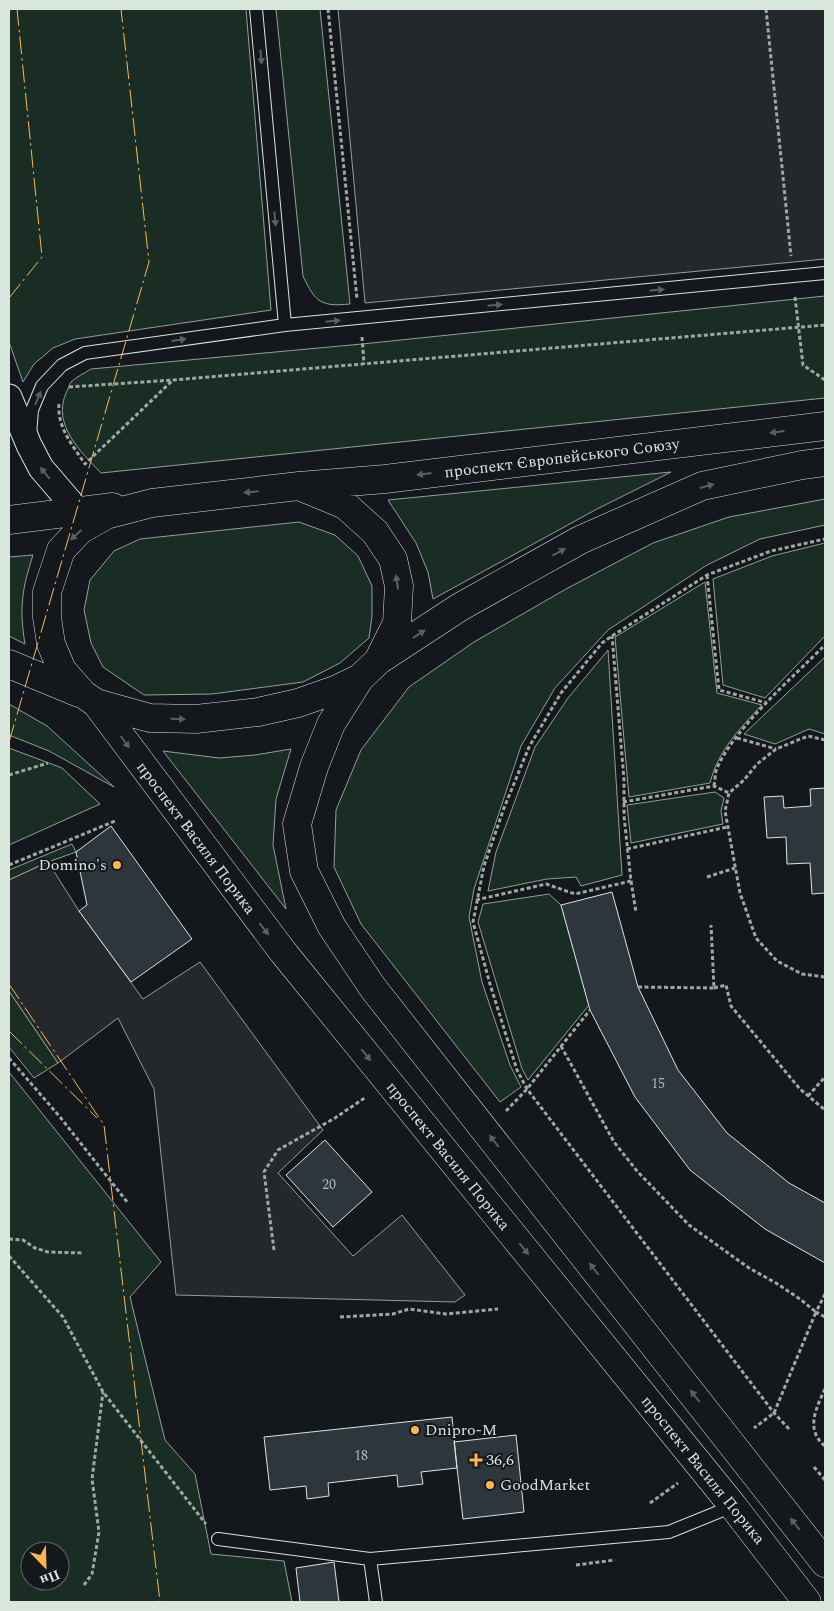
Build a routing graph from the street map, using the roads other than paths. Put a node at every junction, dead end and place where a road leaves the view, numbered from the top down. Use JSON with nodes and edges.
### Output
{"nodes":[{"id":1,"x":256,"y":9,"type":"edge"},
{"id":2,"x":825,"y":274,"type":"edge"},
{"id":3,"x":284,"y":325,"type":"junction"},
{"id":4,"x":9,"y":397,"type":"edge"},
{"id":5,"x":825,"y":426,"type":"edge"},
{"id":6,"x":29,"y":445,"type":"junction"},
{"id":7,"x":825,"y":462,"type":"edge"},
{"id":8,"x":299,"y":486,"type":"junction"},
{"id":9,"x":152,"y":503,"type":"junction"},
{"id":10,"x":77,"y":510,"type":"junction"},
{"id":11,"x":9,"y":520,"type":"edge"},
{"id":12,"x":9,"y":664,"type":"edge"},
{"id":13,"x":369,"y":669,"type":"junction"},
{"id":14,"x":89,"y":699,"type":"junction"},
{"id":15,"x":733,"y":1506,"type":"junction"},
{"id":16,"x":218,"y":1539,"type":"road end"},
{"id":17,"x":370,"y":1559,"type":"junction"},
{"id":18,"x":825,"y":1563,"type":"edge"},
{"id":19,"x":376,"y":1602,"type":"edge"},
{"id":20,"x":807,"y":1602,"type":"edge"}],
"edges":[{"from":1,"to":3,"type":"lane","one_way":true},
{"from":3,"to":2,"type":"lane","one_way":true},
{"from":6,"to":3,"type":"lane","one_way":true},
{"from":4,"to":6,"type":"street"},
{"from":5,"to":8,"type":"street","name":"проспект Європейського Союзу","one_way":true},
{"from":10,"to":6,"type":"street","one_way":true},
{"from":13,"to":7,"type":"street","one_way":true},
{"from":8,"to":9,"type":"street","name":"проспект Європейського Союзу","one_way":true},
{"from":13,"to":8,"type":"street","one_way":true},
{"from":9,"to":10,"type":"street"},
{"from":9,"to":14,"type":"street","name":"проспект Василя Порика","one_way":true},
{"from":10,"to":11,"type":"street"},
{"from":12,"to":14,"type":"street"},
{"from":14,"to":13,"type":"street","one_way":true},
{"from":18,"to":13,"type":"street","one_way":true},
{"from":14,"to":15,"type":"street","name":"проспект Василя Порика","one_way":true},
{"from":15,"to":17,"type":"lane"},
{"from":15,"to":20,"type":"street","name":"проспект Василя Порика"},
{"from":16,"to":17,"type":"lane"},
{"from":17,"to":19,"type":"lane"}]}
